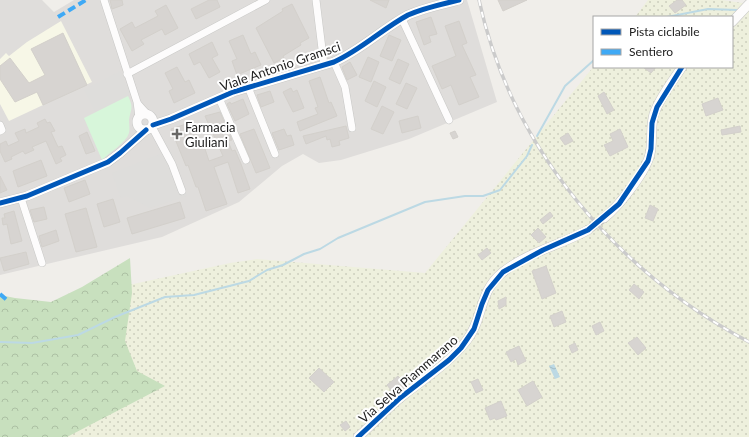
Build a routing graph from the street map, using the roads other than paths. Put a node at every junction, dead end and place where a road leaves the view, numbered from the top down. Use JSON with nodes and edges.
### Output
{"nodes":[{"id":1,"x":104,"y":0,"type":"edge"},
{"id":2,"x":266,"y":0,"type":"edge"},
{"id":3,"x":316,"y":0,"type":"edge"},
{"id":4,"x":455,"y":0,"type":"edge"},
{"id":5,"x":749,"y":4,"type":"edge"},
{"id":6,"x":402,"y":19,"type":"junction"},
{"id":7,"x":733,"y":21,"type":"edge"},
{"id":8,"x":334,"y":62,"type":"junction"},
{"id":9,"x":324,"y":65,"type":"junction"},
{"id":10,"x":681,"y":68,"type":"edge"},
{"id":11,"x":127,"y":74,"type":"junction"},
{"id":12,"x":248,"y":87,"type":"junction"},
{"id":13,"x":219,"y":98,"type":"junction"},
{"id":14,"x":449,"y":120,"type":"dead end"},
{"id":15,"x":147,"y":123,"type":"junction"},
{"id":16,"x":352,"y":128,"type":"dead end"},
{"id":17,"x":275,"y":154,"type":"dead end"},
{"id":18,"x":246,"y":160,"type":"dead end"},
{"id":19,"x":182,"y":191,"type":"dead end"},
{"id":20,"x":21,"y":198,"type":"junction"},
{"id":21,"x":0,"y":202,"type":"edge"},
{"id":22,"x":604,"y":218,"type":"tunnel mouth"},
{"id":23,"x":588,"y":230,"type":"tunnel mouth"},
{"id":24,"x":42,"y":263,"type":"dead end"},
{"id":25,"x":358,"y":437,"type":"edge"}],
"edges":[{"from":1,"to":11,"type":"street"},
{"from":2,"to":11,"type":"street"},
{"from":3,"to":9,"type":"street"},
{"from":4,"to":6,"type":"street","name":"Viale Antonio Gramsci"},
{"from":5,"to":7,"type":"street"},
{"from":6,"to":8,"type":"street","name":"Viale Antonio Gramsci"},
{"from":6,"to":14,"type":"street"},
{"from":8,"to":9,"type":"street","name":"Viale Antonio Gramsci"},
{"from":8,"to":16,"type":"street"},
{"from":9,"to":12,"type":"street","name":"Viale Antonio Gramsci"},
{"from":10,"to":22,"type":"street"},
{"from":11,"to":15,"type":"street"},
{"from":12,"to":13,"type":"street","name":"Viale Antonio Gramsci"},
{"from":12,"to":17,"type":"street"},
{"from":13,"to":15,"type":"street","name":"Viale Antonio Gramsci"},
{"from":13,"to":18,"type":"street"},
{"from":15,"to":19,"type":"street"},
{"from":15,"to":20,"type":"street"},
{"from":20,"to":21,"type":"street"},
{"from":20,"to":24,"type":"street"},
{"from":23,"to":25,"type":"street","name":"Via Selva Piammarano"}]}
